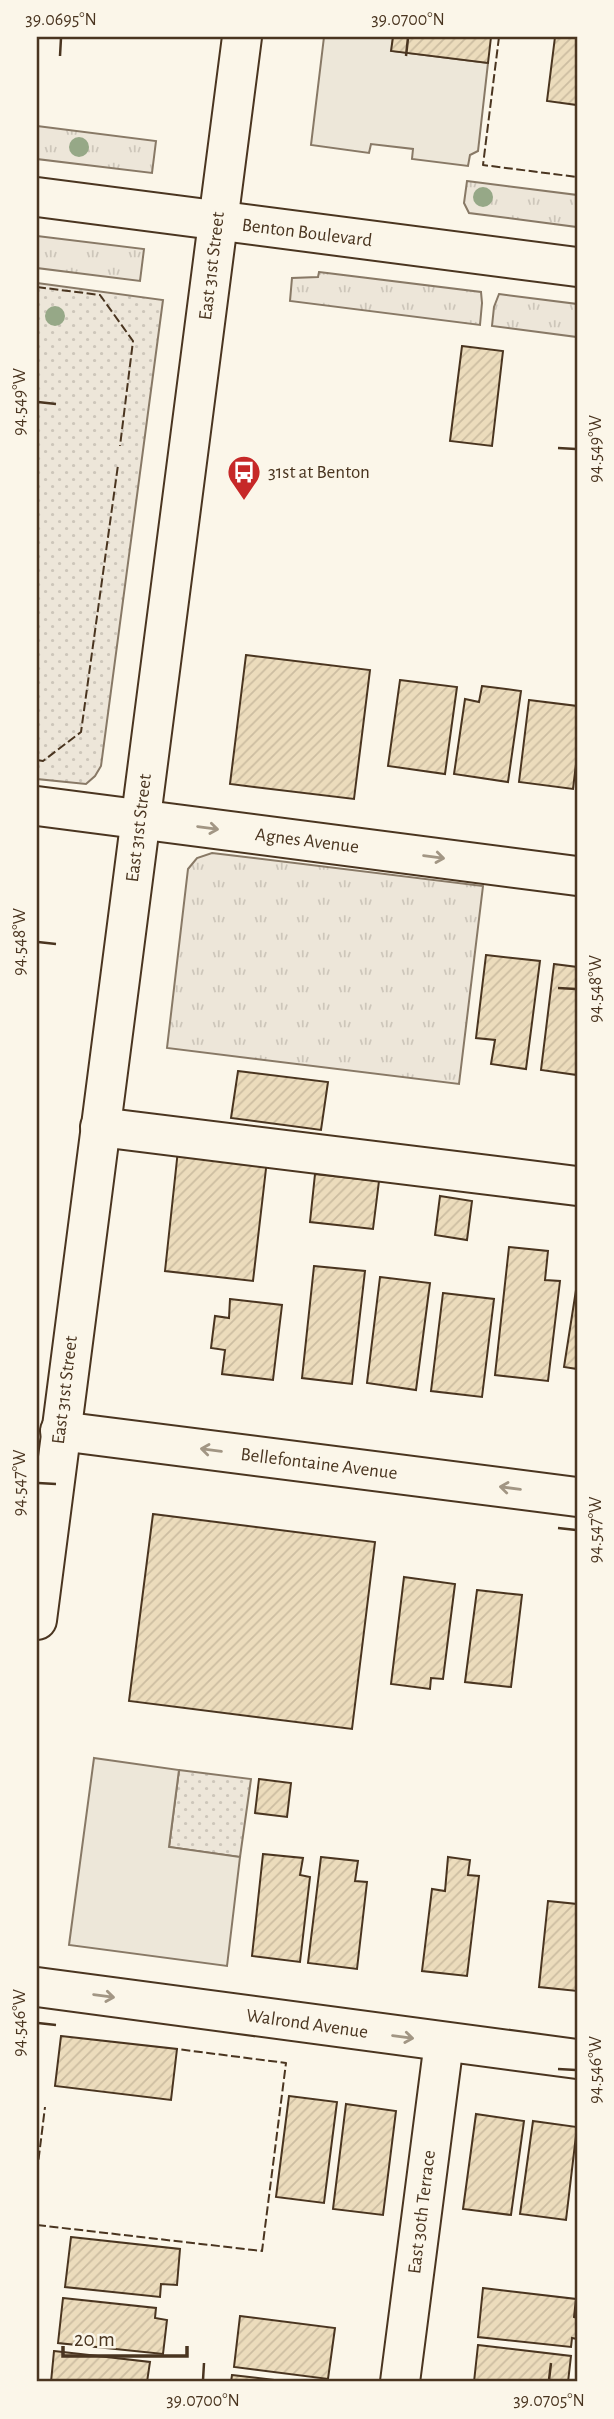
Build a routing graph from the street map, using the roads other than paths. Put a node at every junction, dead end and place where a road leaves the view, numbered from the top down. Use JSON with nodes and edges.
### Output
{"nodes":[{"id":1,"x":242,"y":37,"type":"edge"},
{"id":2,"x":37,"y":197,"type":"edge"},
{"id":3,"x":217,"y":222,"type":"junction"},
{"id":4,"x":577,"y":267,"type":"edge"},
{"id":5,"x":37,"y":806,"type":"edge"},
{"id":6,"x":141,"y":818,"type":"junction"},
{"id":7,"x":577,"y":876,"type":"edge"},
{"id":8,"x":100,"y":1127,"type":"junction"},
{"id":9,"x":577,"y":1186,"type":"edge"},
{"id":10,"x":60,"y":1431,"type":"junction"},
{"id":11,"x":577,"y":1497,"type":"edge"},
{"id":12,"x":37,"y":1620,"type":"edge"},
{"id":13,"x":37,"y":1987,"type":"edge"},
{"id":14,"x":444,"y":2042,"type":"junction"},
{"id":15,"x":577,"y":2059,"type":"edge"},
{"id":16,"x":400,"y":2382,"type":"edge"}],
"edges":[{"from":1,"to":3,"type":"street","name":"East 31st Street"},
{"from":2,"to":3,"type":"street","name":"Benton Boulevard"},
{"from":3,"to":4,"type":"street","name":"Benton Boulevard"},
{"from":3,"to":6,"type":"street","name":"East 31st Street"},
{"from":5,"to":6,"type":"street","name":"Agnes Avenue"},
{"from":6,"to":7,"type":"street","name":"Agnes Avenue","one_way":true},
{"from":6,"to":8,"type":"street","name":"East 31st Street"},
{"from":8,"to":9,"type":"street"},
{"from":8,"to":10,"type":"street","name":"East 31st Street"},
{"from":11,"to":10,"type":"street","name":"Bellefontaine Avenue","one_way":true},
{"from":10,"to":12,"type":"street","name":"East 31st Street"},
{"from":13,"to":14,"type":"street","name":"Walrond Avenue","one_way":true},
{"from":14,"to":15,"type":"street","name":"Walrond Avenue"},
{"from":14,"to":16,"type":"street","name":"East 30th Terrace"}]}
